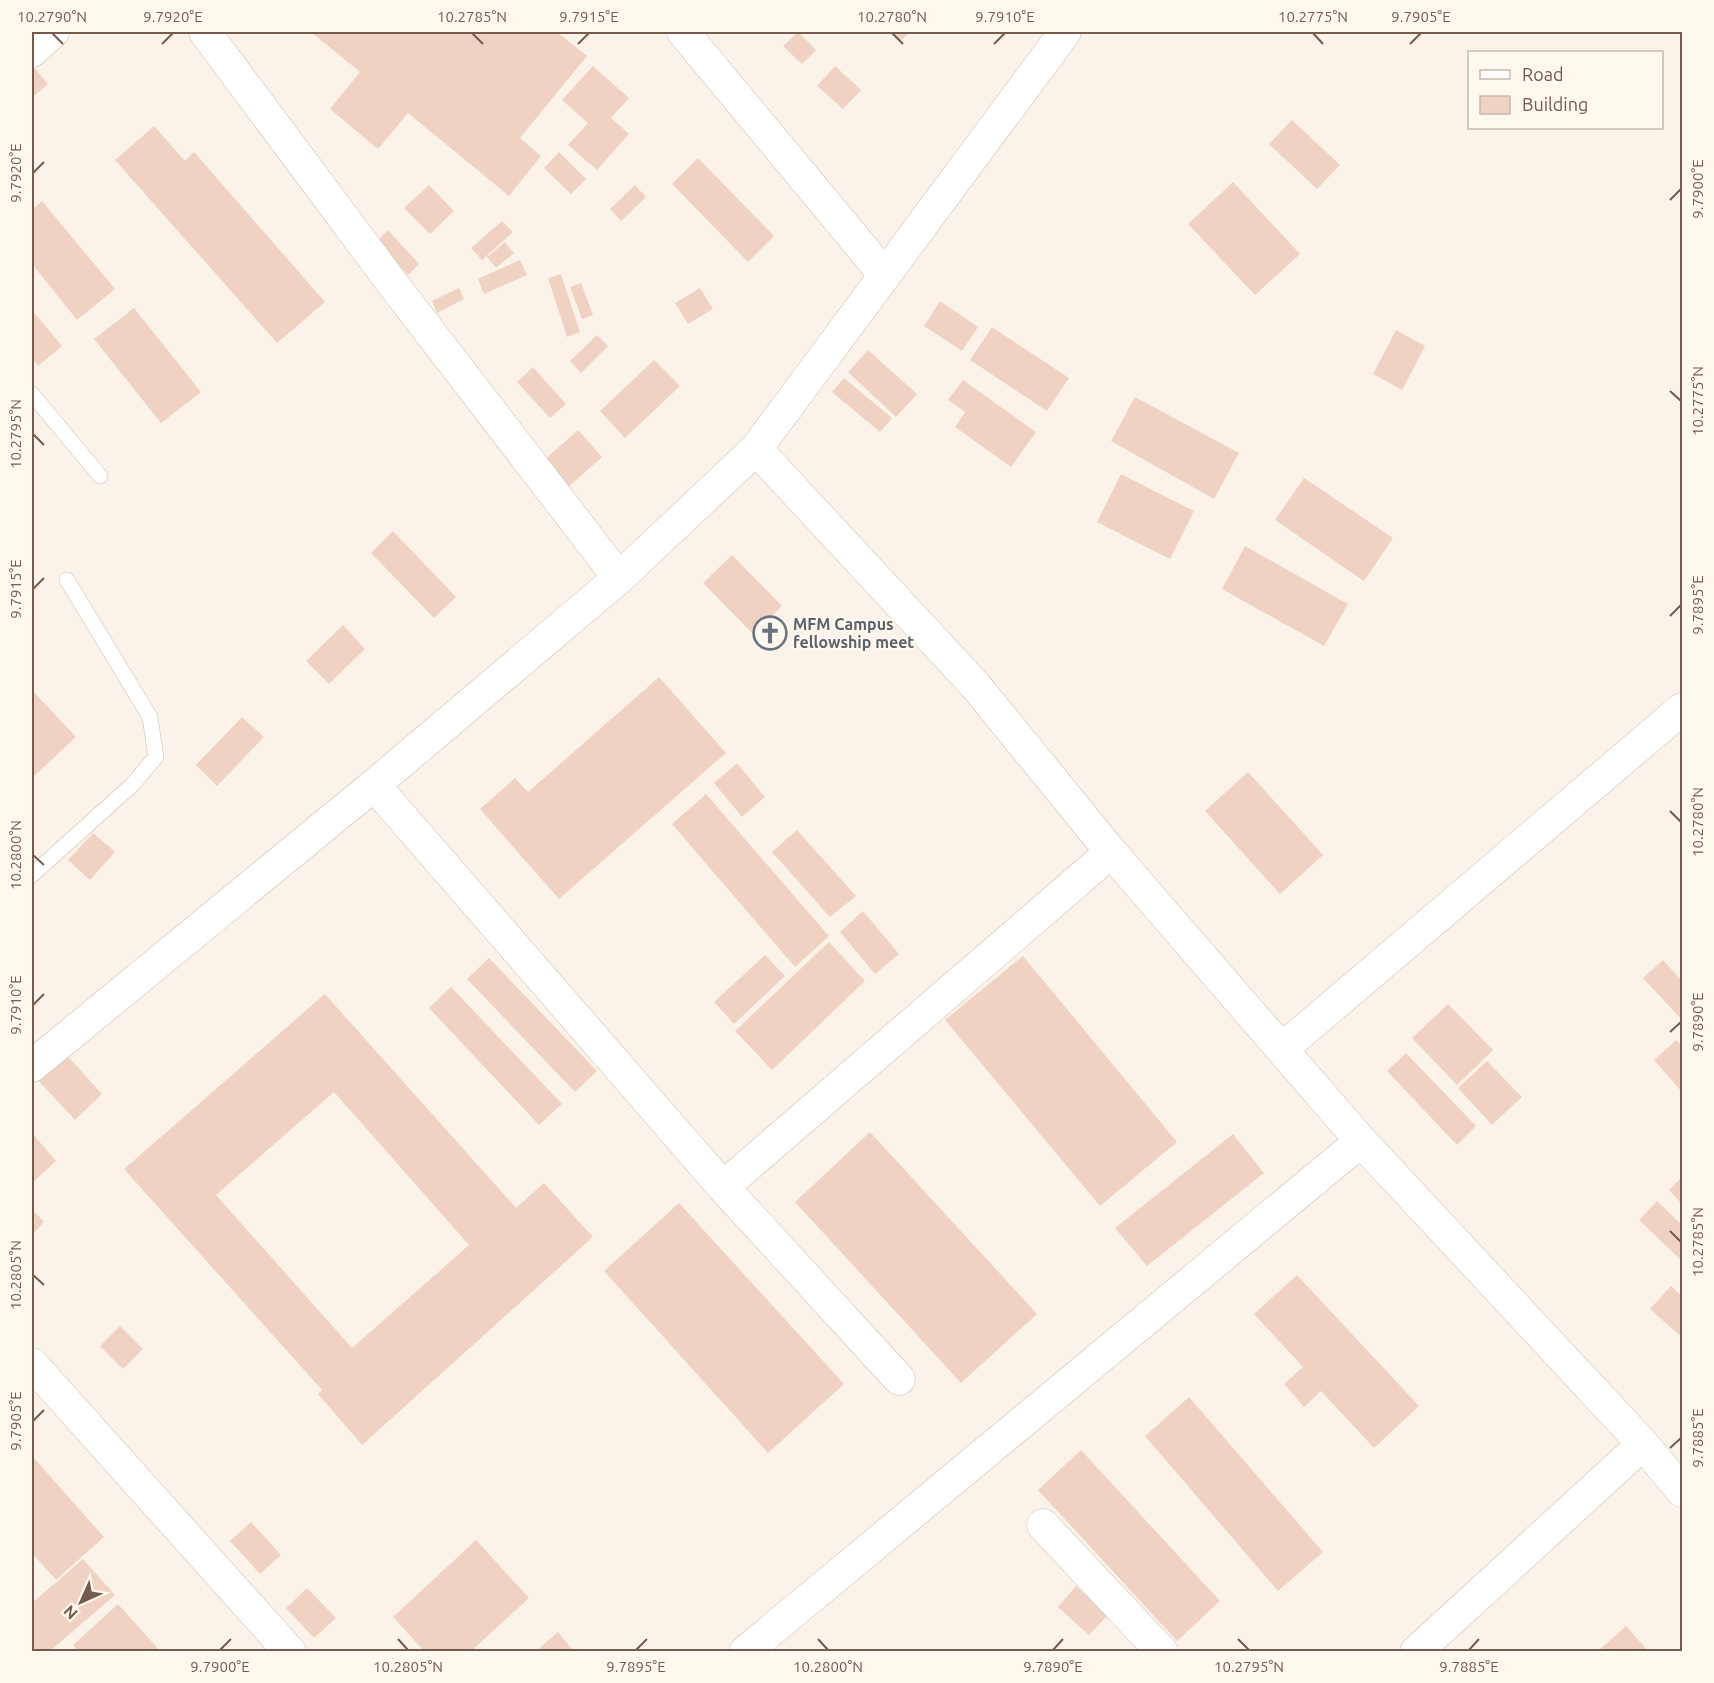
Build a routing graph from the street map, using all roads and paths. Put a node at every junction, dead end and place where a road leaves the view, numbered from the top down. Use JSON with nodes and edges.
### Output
{"nodes":[{"id":1,"x":53,"y":32,"type":"edge"},
{"id":2,"x":204,"y":32,"type":"edge"},
{"id":3,"x":682,"y":32,"type":"edge"},
{"id":4,"x":1065,"y":32,"type":"edge"},
{"id":5,"x":32,"y":51,"type":"edge"},
{"id":6,"x":884,"y":274,"type":"junction"},
{"id":7,"x":32,"y":394,"type":"edge"},
{"id":8,"x":756,"y":449,"type":"junction"},
{"id":9,"x":100,"y":476,"type":"dead end"},
{"id":10,"x":619,"y":578,"type":"junction"},
{"id":11,"x":67,"y":580,"type":"dead end"},
{"id":12,"x":1683,"y":709,"type":"edge"},
{"id":13,"x":374,"y":785,"type":"junction"},
{"id":14,"x":1111,"y":852,"type":"junction"},
{"id":15,"x":32,"y":875,"type":"edge"},
{"id":16,"x":1282,"y":1049,"type":"junction"},
{"id":17,"x":32,"y":1066,"type":"edge"},
{"id":18,"x":1361,"y":1141,"type":"junction"},
{"id":19,"x":723,"y":1187,"type":"junction"},
{"id":20,"x":32,"y":1364,"type":"edge"},
{"id":21,"x":899,"y":1379,"type":"dead end"},
{"id":22,"x":1642,"y":1444,"type":"junction"},
{"id":23,"x":1683,"y":1491,"type":"edge"},
{"id":24,"x":1043,"y":1525,"type":"dead end"},
{"id":25,"x":290,"y":1652,"type":"edge"},
{"id":26,"x":745,"y":1652,"type":"edge"},
{"id":27,"x":1162,"y":1652,"type":"edge"},
{"id":28,"x":1416,"y":1652,"type":"edge"}],
"edges":[{"from":1,"to":5,"type":"street"},
{"from":2,"to":10,"type":"street"},
{"from":3,"to":6,"type":"street"},
{"from":4,"to":6,"type":"street"},
{"from":6,"to":8,"type":"street"},
{"from":7,"to":9,"type":"lane"},
{"from":8,"to":10,"type":"street"},
{"from":8,"to":14,"type":"street"},
{"from":10,"to":13,"type":"street"},
{"from":11,"to":15,"type":"lane"},
{"from":12,"to":16,"type":"street"},
{"from":13,"to":17,"type":"street"},
{"from":13,"to":19,"type":"street"},
{"from":14,"to":16,"type":"street"},
{"from":14,"to":19,"type":"street"},
{"from":16,"to":18,"type":"street"},
{"from":18,"to":22,"type":"street"},
{"from":18,"to":26,"type":"street"},
{"from":19,"to":21,"type":"street"},
{"from":20,"to":25,"type":"street"},
{"from":22,"to":23,"type":"street"},
{"from":22,"to":28,"type":"street"},
{"from":24,"to":27,"type":"street"}]}
